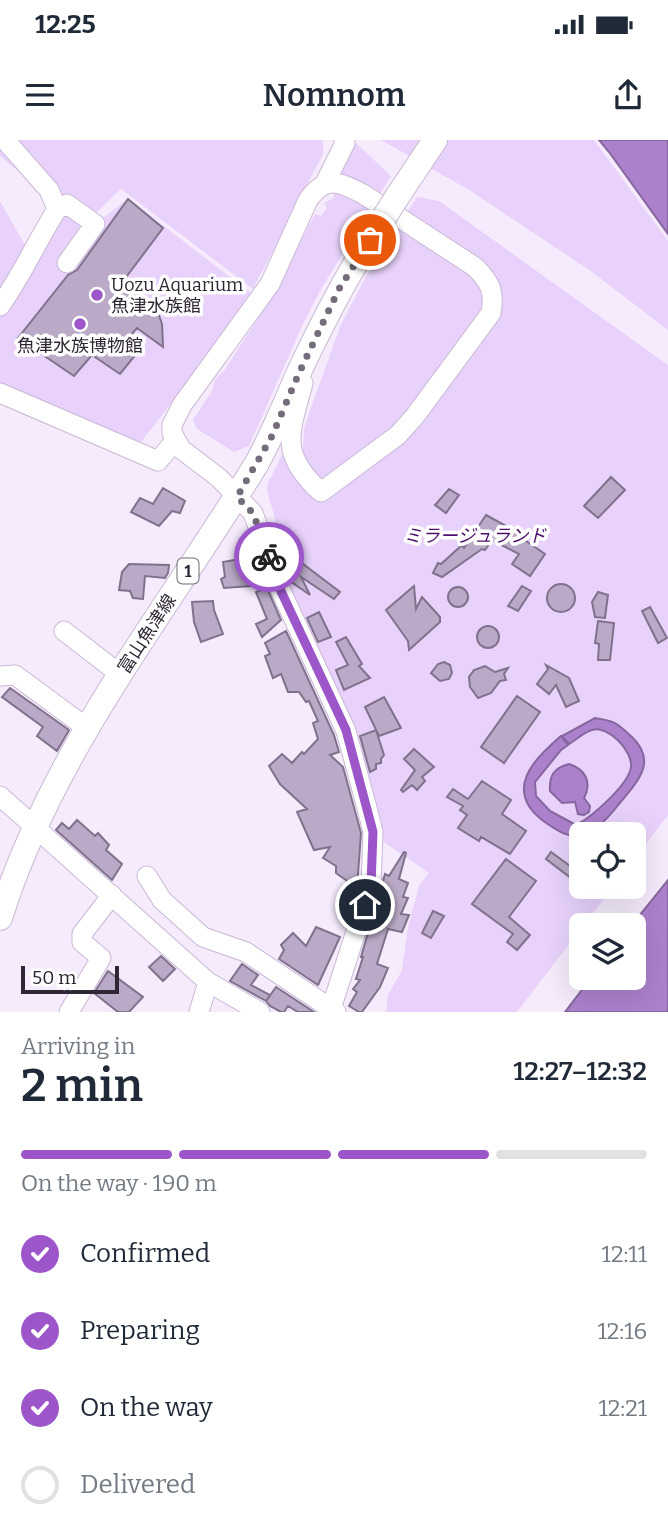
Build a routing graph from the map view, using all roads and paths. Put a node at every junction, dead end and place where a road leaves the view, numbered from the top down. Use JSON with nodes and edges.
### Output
{"nodes":[{"id":1,"x":5,"y":140,"type":"edge"},
{"id":2,"x":344,"y":140,"type":"edge"},
{"id":3,"x":435,"y":140,"type":"edge"},
{"id":4,"x":325,"y":183,"type":"junction"},
{"id":5,"x":57,"y":209,"type":"junction"},
{"id":6,"x":66,"y":263,"type":"dead end"},
{"id":7,"x":0,"y":306,"type":"edge"},
{"id":8,"x":317,"y":335,"type":"junction"},
{"id":9,"x":0,"y":393,"type":"edge"},
{"id":10,"x":175,"y":441,"type":"junction"},
{"id":11,"x":237,"y":497,"type":"junction"},
{"id":12,"x":64,"y":631,"type":"dead end"},
{"id":13,"x":121,"y":675,"type":"junction"},
{"id":14,"x":0,"y":676,"type":"edge"},
{"id":15,"x":88,"y":728,"type":"junction"},
{"id":16,"x":0,"y":796,"type":"edge"},
{"id":17,"x":35,"y":826,"type":"junction"},
{"id":18,"x":147,"y":876,"type":"dead end"},
{"id":19,"x":112,"y":895,"type":"junction"},
{"id":20,"x":0,"y":918,"type":"edge"},
{"id":21,"x":208,"y":982,"type":"junction"},
{"id":22,"x":332,"y":1011,"type":"edge"},
{"id":23,"x":69,"y":1012,"type":"edge"},
{"id":24,"x":199,"y":1012,"type":"edge"},
{"id":25,"x":260,"y":1012,"type":"edge"}],
"edges":[{"from":1,"to":5,"type":"street"},
{"from":2,"to":4,"type":"street"},
{"from":3,"to":8,"type":"main road","name":"富山魚津線","number":"1","bridge":true},
{"from":4,"to":8,"type":"street"},
{"from":4,"to":10,"type":"street"},
{"from":5,"to":6,"type":"street"},
{"from":5,"to":7,"type":"street"},
{"from":8,"to":11,"type":"main road","name":"富山魚津線","number":"1"},
{"from":9,"to":10,"type":"street"},
{"from":10,"to":11,"type":"street"},
{"from":11,"to":13,"type":"main road","name":"富山魚津線","number":"1"},
{"from":11,"to":22,"type":"street"},
{"from":12,"to":13,"type":"street"},
{"from":13,"to":15,"type":"main road","name":"富山魚津線","number":"1"},
{"from":14,"to":15,"type":"street"},
{"from":15,"to":17,"type":"main road","name":"富山魚津線","number":"1"},
{"from":16,"to":17,"type":"street"},
{"from":17,"to":19,"type":"street"},
{"from":17,"to":20,"type":"main road","name":"富山魚津線","number":"1"},
{"from":18,"to":22,"type":"street"},
{"from":19,"to":21,"type":"street"},
{"from":19,"to":23,"type":"street"},
{"from":21,"to":24,"type":"street"},
{"from":21,"to":25,"type":"street"}]}
